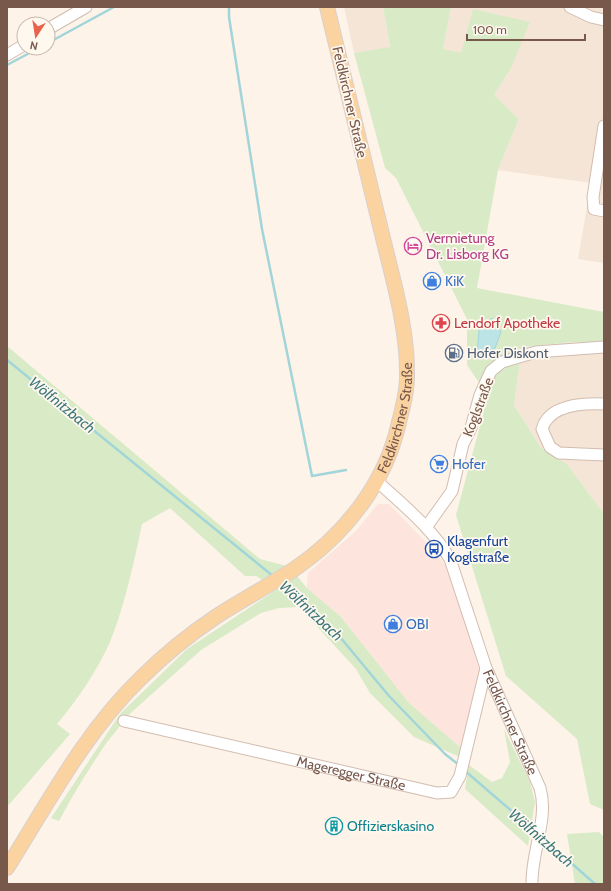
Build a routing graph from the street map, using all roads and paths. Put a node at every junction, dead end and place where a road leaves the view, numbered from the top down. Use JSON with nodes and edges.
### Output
{"nodes":[{"id":1,"x":86,"y":7,"type":"edge"},
{"id":2,"x":327,"y":7,"type":"edge"},
{"id":3,"x":570,"y":7,"type":"edge"},
{"id":4,"x":604,"y":20,"type":"edge"},
{"id":5,"x":56,"y":24,"type":"edge"},
{"id":6,"x":16,"y":50,"type":"edge"},
{"id":7,"x":7,"y":55,"type":"edge"},
{"id":8,"x":604,"y":126,"type":"edge"},
{"id":9,"x":601,"y":210,"type":"edge"},
{"id":10,"x":604,"y":347,"type":"edge"},
{"id":11,"x":604,"y":404,"type":"edge"},
{"id":12,"x":604,"y":455,"type":"edge"},
{"id":13,"x":378,"y":482,"type":"junction"},
{"id":14,"x":427,"y":526,"type":"junction"},
{"id":15,"x":486,"y":668,"type":"junction"},
{"id":16,"x":124,"y":721,"type":"dead end"},
{"id":17,"x":7,"y":868,"type":"edge"},
{"id":18,"x":532,"y":884,"type":"edge"}],
"edges":[{"from":1,"to":5,"type":"street"},
{"from":2,"to":13,"type":"main road","name":"Feldkirchner Straße"},
{"from":3,"to":4,"type":"street"},
{"from":6,"to":7,"type":"street"},
{"from":8,"to":9,"type":"street"},
{"from":10,"to":14,"type":"street","name":"Koglstraße"},
{"from":11,"to":12,"type":"street"},
{"from":13,"to":14,"type":"street","name":"Feldkirchner Straße"},
{"from":13,"to":17,"type":"main road"},
{"from":14,"to":15,"type":"street","name":"Feldkirchner Straße"},
{"from":15,"to":16,"type":"street","name":"Mageregger Straße"},
{"from":15,"to":18,"type":"street","name":"Feldkirchner Straße"}]}
